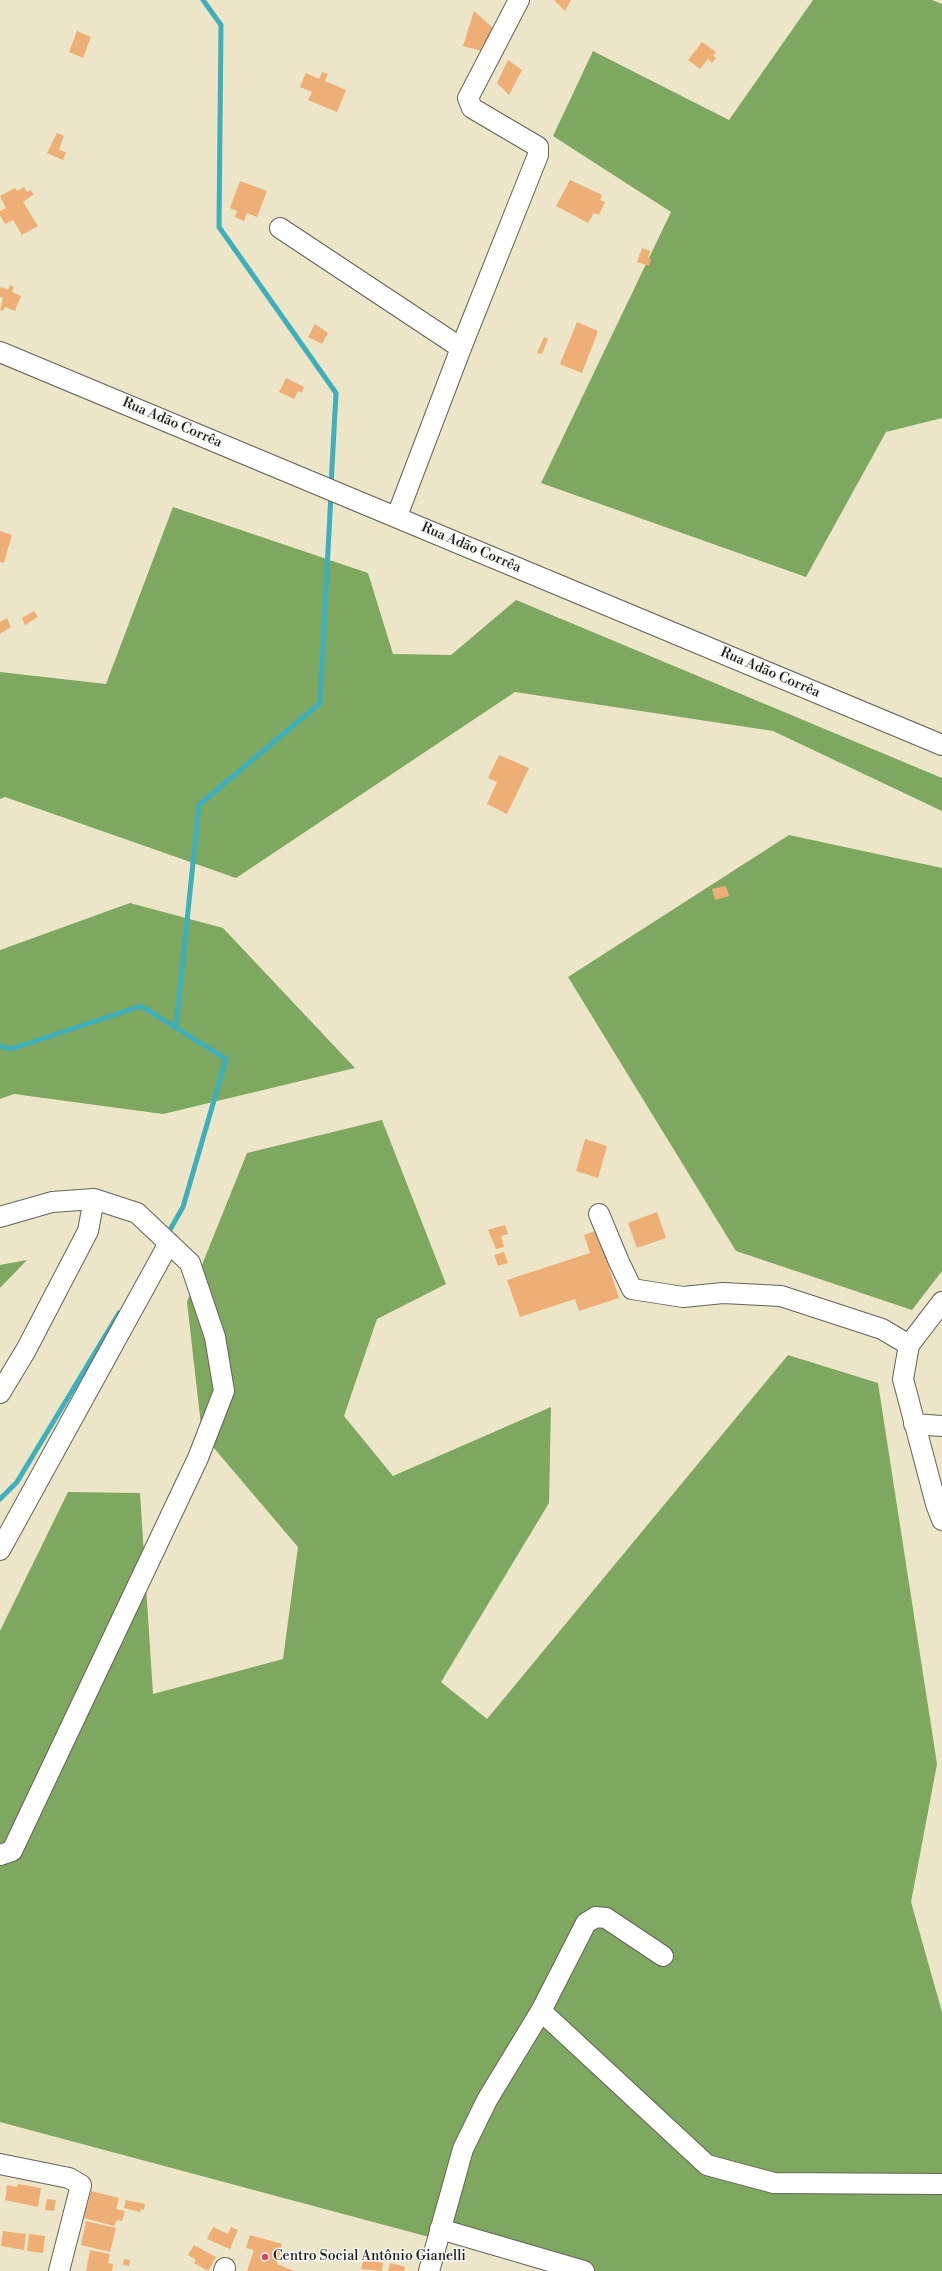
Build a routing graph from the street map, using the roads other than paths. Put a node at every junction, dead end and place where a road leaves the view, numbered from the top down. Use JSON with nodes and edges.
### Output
{"nodes":[{"id":1,"x":519,"y":0,"type":"edge"},
{"id":2,"x":280,"y":228,"type":"dead end"},
{"id":3,"x":461,"y":348,"type":"junction"},
{"id":4,"x":0,"y":352,"type":"edge"},
{"id":5,"x":397,"y":516,"type":"junction"},
{"id":6,"x":942,"y":745,"type":"edge"},
{"id":7,"x":94,"y":1199,"type":"junction"},
{"id":8,"x":599,"y":1214,"type":"dead end"},
{"id":9,"x":0,"y":1217,"type":"edge"},
{"id":10,"x":169,"y":1243,"type":"junction"},
{"id":11,"x":942,"y":1302,"type":"edge"},
{"id":12,"x":909,"y":1345,"type":"junction"},
{"id":13,"x":0,"y":1393,"type":"edge"},
{"id":14,"x":914,"y":1424,"type":"junction"},
{"id":15,"x":942,"y":1426,"type":"edge"},
{"id":16,"x":942,"y":1520,"type":"edge"},
{"id":17,"x":0,"y":1550,"type":"edge"},
{"id":18,"x":0,"y":1855,"type":"edge"},
{"id":19,"x":664,"y":1956,"type":"dead end"},
{"id":20,"x":541,"y":2011,"type":"junction"},
{"id":21,"x":0,"y":2164,"type":"edge"},
{"id":22,"x":942,"y":2184,"type":"edge"},
{"id":23,"x":440,"y":2229,"type":"junction"},
{"id":24,"x":59,"y":2271,"type":"edge"},
{"id":25,"x":429,"y":2271,"type":"edge"},
{"id":26,"x":584,"y":2271,"type":"edge"}],
"edges":[{"from":1,"to":3,"type":"street"},
{"from":2,"to":3,"type":"street"},
{"from":3,"to":5,"type":"street"},
{"from":4,"to":5,"type":"street","name":"Rua Adão Corrêa"},
{"from":5,"to":6,"type":"street","name":"Rua Adão Corrêa"},
{"from":7,"to":9,"type":"street"},
{"from":7,"to":10,"type":"street"},
{"from":7,"to":13,"type":"street"},
{"from":8,"to":12,"type":"street"},
{"from":10,"to":17,"type":"street"},
{"from":10,"to":18,"type":"street"},
{"from":11,"to":12,"type":"street"},
{"from":12,"to":14,"type":"street"},
{"from":14,"to":15,"type":"street"},
{"from":14,"to":16,"type":"street"},
{"from":19,"to":20,"type":"street"},
{"from":20,"to":22,"type":"street"},
{"from":20,"to":23,"type":"street"},
{"from":21,"to":24,"type":"street"},
{"from":23,"to":25,"type":"street"},
{"from":23,"to":26,"type":"street"}]}
